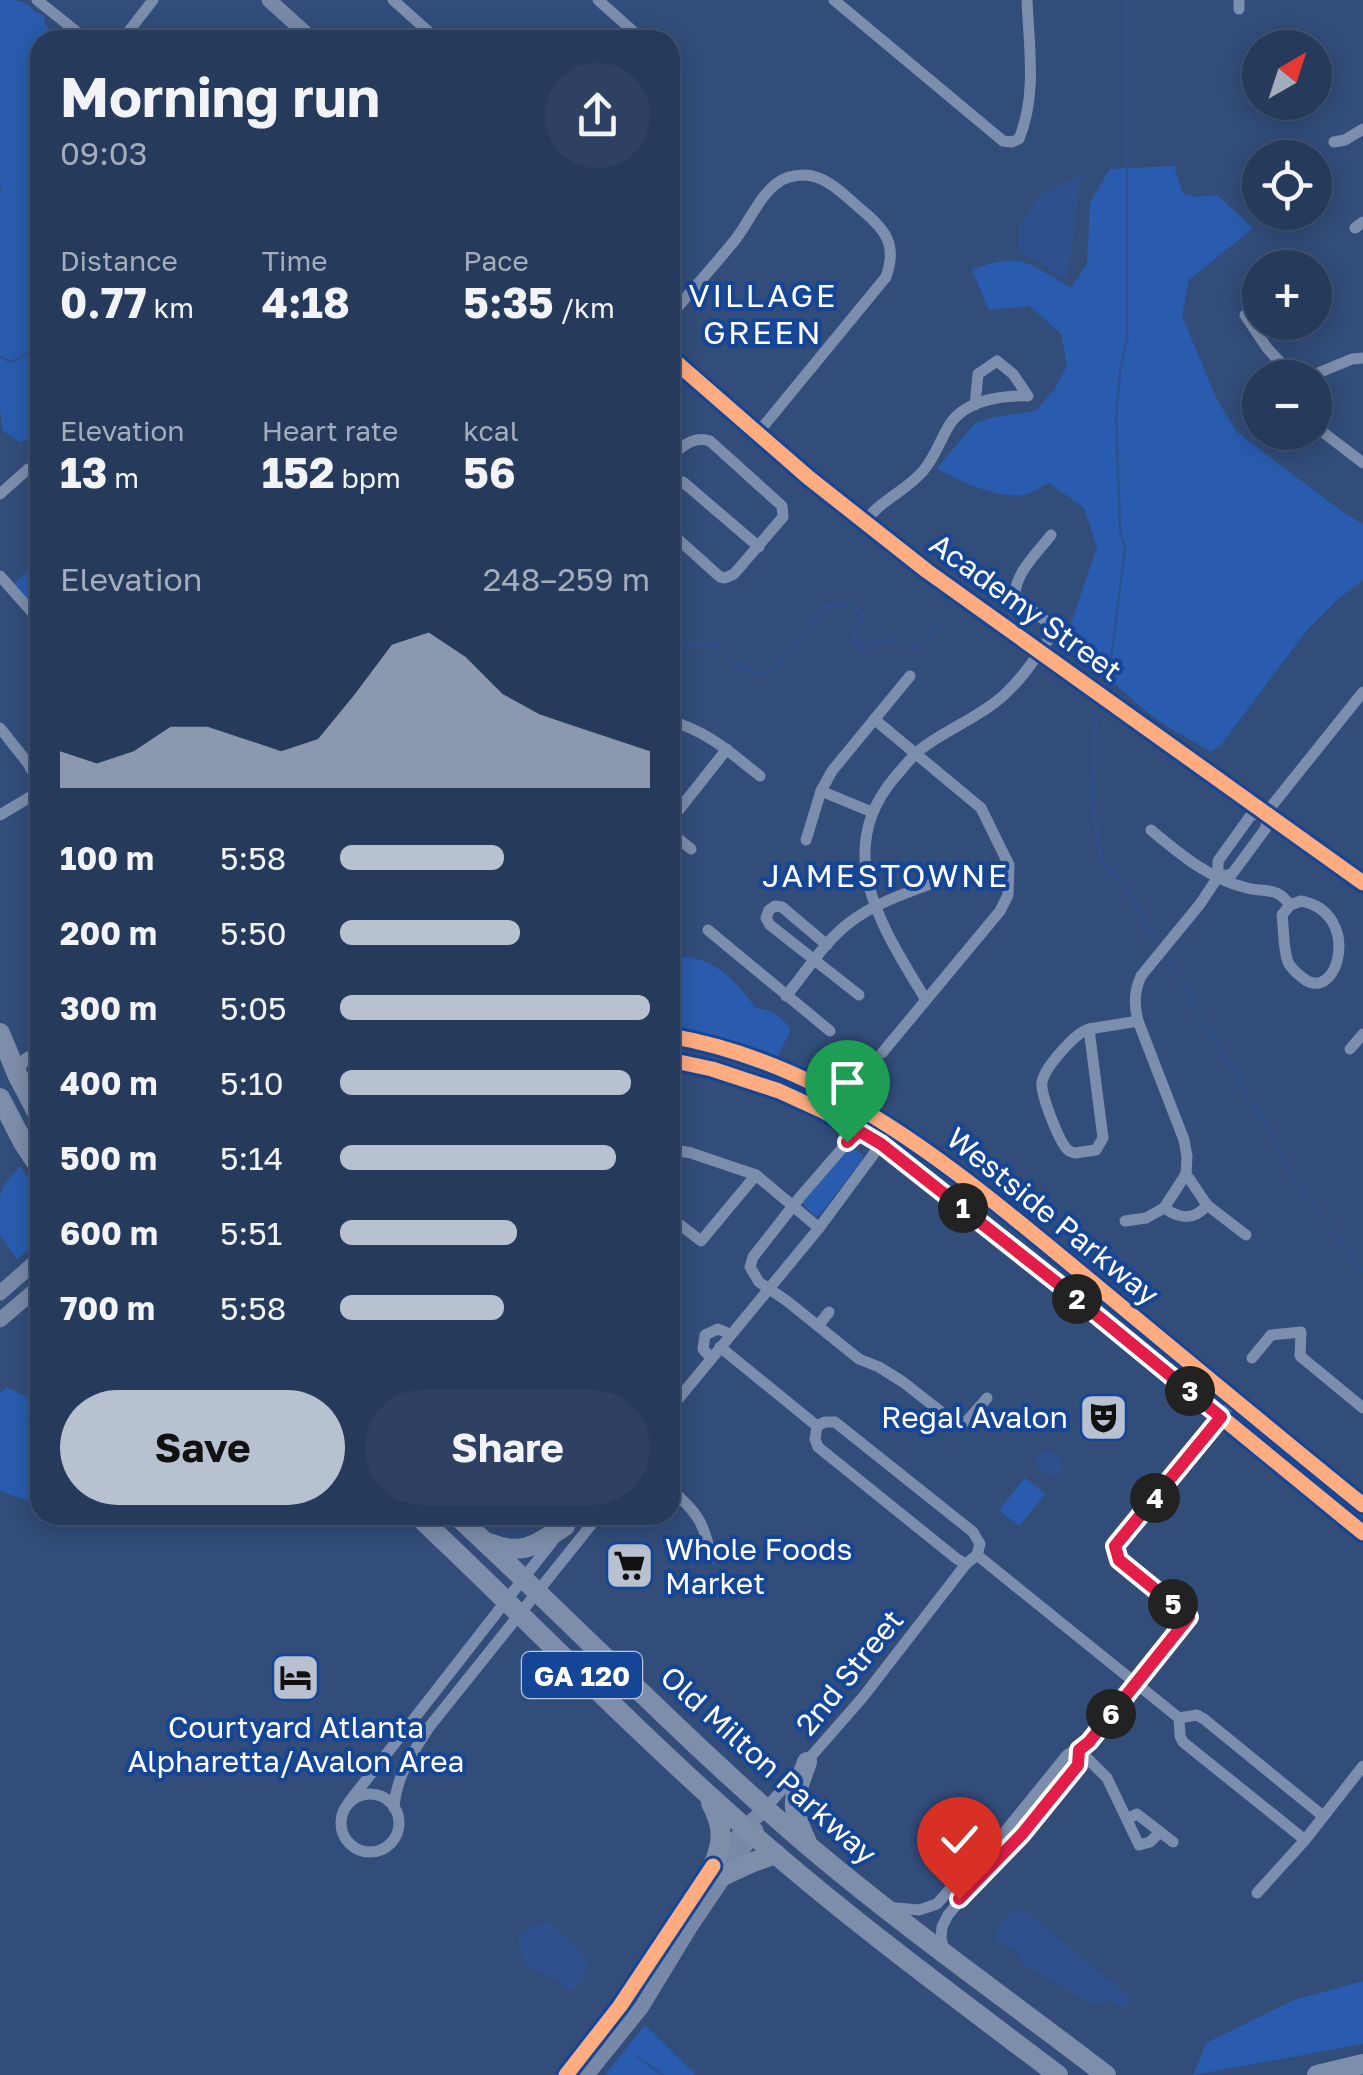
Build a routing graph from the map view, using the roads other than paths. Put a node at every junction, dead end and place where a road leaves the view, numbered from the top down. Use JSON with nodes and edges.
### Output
{"nodes":[{"id":1,"x":37,"y":0,"type":"edge"},
{"id":2,"x":153,"y":0,"type":"edge"},
{"id":3,"x":269,"y":0,"type":"edge"},
{"id":4,"x":393,"y":0,"type":"edge"},
{"id":5,"x":598,"y":0,"type":"edge"},
{"id":6,"x":834,"y":0,"type":"edge"},
{"id":7,"x":1027,"y":0,"type":"edge"},
{"id":8,"x":74,"y":30,"type":"edge"},
{"id":9,"x":130,"y":30,"type":"edge"},
{"id":10,"x":303,"y":30,"type":"edge"},
{"id":11,"x":427,"y":30,"type":"edge"},
{"id":12,"x":632,"y":30,"type":"edge"},
{"id":13,"x":1363,"y":129,"type":"edge"},
{"id":14,"x":1334,"y":142,"type":"dead end"},
{"id":15,"x":680,"y":304,"type":"edge"},
{"id":16,"x":1262,"y":340,"type":"edge"},
{"id":17,"x":1363,"y":358,"type":"edge"},
{"id":18,"x":1278,"y":360,"type":"edge"},
{"id":19,"x":680,"y":367,"type":"edge"},
{"id":20,"x":1332,"y":368,"type":"edge"},
{"id":21,"x":974,"y":405,"type":"junction"},
{"id":22,"x":757,"y":434,"type":"junction"},
{"id":23,"x":1332,"y":440,"type":"edge"},
{"id":24,"x":680,"y":448,"type":"edge"},
{"id":25,"x":1363,"y":463,"type":"edge"},
{"id":26,"x":28,"y":469,"type":"dead end"},
{"id":27,"x":683,"y":482,"type":"dead end"},
{"id":28,"x":0,"y":494,"type":"edge"},
{"id":29,"x":864,"y":523,"type":"junction"},
{"id":30,"x":1051,"y":535,"type":"dead end"},
{"id":31,"x":680,"y":541,"type":"edge"},
{"id":32,"x":759,"y":546,"type":"junction"},
{"id":33,"x":1,"y":580,"type":"edge"},
{"id":34,"x":30,"y":610,"type":"edge"},
{"id":35,"x":1039,"y":651,"type":"junction"},
{"id":36,"x":910,"y":676,"type":"dead end"},
{"id":37,"x":1363,"y":692,"type":"edge"},
{"id":38,"x":874,"y":719,"type":"junction"},
{"id":39,"x":680,"y":723,"type":"edge"},
{"id":40,"x":0,"y":728,"type":"edge"},
{"id":41,"x":727,"y":750,"type":"junction"},
{"id":42,"x":916,"y":753,"type":"junction"},
{"id":43,"x":30,"y":768,"type":"edge"},
{"id":44,"x":760,"y":776,"type":"dead end"},
{"id":45,"x":821,"y":791,"type":"junction"},
{"id":46,"x":30,"y":795,"type":"edge"},
{"id":47,"x":680,"y":809,"type":"edge"},
{"id":48,"x":872,"y":812,"type":"junction"},
{"id":49,"x":1266,"y":813,"type":"junction"},
{"id":50,"x":0,"y":815,"type":"edge"},
{"id":51,"x":1151,"y":830,"type":"dead end"},
{"id":52,"x":680,"y":840,"type":"edge"},
{"id":53,"x":806,"y":840,"type":"dead end"},
{"id":54,"x":691,"y":849,"type":"dead end"},
{"id":55,"x":1218,"y":877,"type":"junction"},
{"id":56,"x":936,"y":882,"type":"dead end"},
{"id":57,"x":1363,"y":883,"type":"edge"},
{"id":58,"x":1290,"y":905,"type":"junction"},
{"id":59,"x":875,"y":908,"type":"junction"},
{"id":60,"x":708,"y":930,"type":"dead end"},
{"id":61,"x":827,"y":945,"type":"junction"},
{"id":62,"x":815,"y":960,"type":"junction"},
{"id":63,"x":859,"y":995,"type":"dead end"},
{"id":64,"x":786,"y":996,"type":"junction"},
{"id":65,"x":926,"y":1000,"type":"junction"},
{"id":66,"x":1138,"y":1021,"type":"junction"},
{"id":67,"x":1089,"y":1029,"type":"junction"},
{"id":68,"x":830,"y":1031,"type":"dead end"},
{"id":69,"x":1363,"y":1034,"type":"edge"},
{"id":70,"x":680,"y":1039,"type":"edge"},
{"id":71,"x":1350,"y":1049,"type":"dead end"},
{"id":72,"x":882,"y":1053,"type":"dead end"},
{"id":73,"x":13,"y":1054,"type":"edge"},
{"id":74,"x":680,"y":1062,"type":"edge"},
{"id":75,"x":30,"y":1094,"type":"edge"},
{"id":76,"x":0,"y":1098,"type":"edge"},
{"id":77,"x":872,"y":1114,"type":"junction"},
{"id":78,"x":892,"y":1126,"type":"junction"},
{"id":79,"x":859,"y":1131,"type":"junction"},
{"id":80,"x":881,"y":1144,"type":"junction"},
{"id":81,"x":30,"y":1150,"type":"edge"},
{"id":82,"x":680,"y":1151,"type":"edge"},
{"id":83,"x":1186,"y":1174,"type":"junction"},
{"id":84,"x":756,"y":1176,"type":"junction"},
{"id":85,"x":1207,"y":1204,"type":"junction"},
{"id":86,"x":793,"y":1206,"type":"junction"},
{"id":87,"x":1164,"y":1208,"type":"junction"},
{"id":88,"x":1125,"y":1221,"type":"dead end"},
{"id":89,"x":680,"y":1225,"type":"edge"},
{"id":90,"x":819,"y":1228,"type":"junction"},
{"id":91,"x":1246,"y":1235,"type":"dead end"},
{"id":92,"x":30,"y":1267,"type":"edge"},
{"id":93,"x":769,"y":1289,"type":"junction"},
{"id":94,"x":0,"y":1293,"type":"edge"},
{"id":95,"x":30,"y":1294,"type":"edge"},
{"id":96,"x":829,"y":1312,"type":"dead end"},
{"id":97,"x":0,"y":1320,"type":"edge"},
{"id":98,"x":818,"y":1326,"type":"junction"},
{"id":99,"x":730,"y":1334,"type":"junction"},
{"id":100,"x":720,"y":1347,"type":"junction"},
{"id":101,"x":711,"y":1358,"type":"junction"},
{"id":102,"x":1252,"y":1358,"type":"dead end"},
{"id":103,"x":680,"y":1397,"type":"edge"},
{"id":104,"x":987,"y":1398,"type":"dead end"},
{"id":105,"x":1235,"y":1400,"type":"junction"},
{"id":106,"x":1363,"y":1408,"type":"edge"},
{"id":107,"x":1221,"y":1417,"type":"junction"},
{"id":108,"x":817,"y":1426,"type":"junction"},
{"id":109,"x":680,"y":1499,"type":"edge"},
{"id":110,"x":1363,"y":1505,"type":"edge"},
{"id":111,"x":430,"y":1525,"type":"edge"},
{"id":112,"x":467,"y":1525,"type":"edge"},
{"id":113,"x":561,"y":1525,"type":"edge"},
{"id":114,"x":566,"y":1525,"type":"edge"},
{"id":115,"x":589,"y":1525,"type":"edge"},
{"id":116,"x":1363,"y":1533,"type":"edge"},
{"id":117,"x":486,"y":1542,"type":"junction"},
{"id":118,"x":978,"y":1555,"type":"junction"},
{"id":119,"x":711,"y":1558,"type":"dead end"},
{"id":120,"x":966,"y":1564,"type":"junction"},
{"id":121,"x":522,"y":1596,"type":"junction"},
{"id":122,"x":1136,"y":1684,"type":"junction"},
{"id":123,"x":1178,"y":1718,"type":"junction"},
{"id":124,"x":1079,"y":1750,"type":"junction"},
{"id":125,"x":807,"y":1762,"type":"junction"},
{"id":126,"x":1363,"y":1766,"type":"edge"},
{"id":127,"x":706,"y":1792,"type":"junction"},
{"id":128,"x":349,"y":1802,"type":"junction"},
{"id":129,"x":394,"y":1808,"type":"junction"},
{"id":130,"x":766,"y":1808,"type":"junction"},
{"id":131,"x":1324,"y":1816,"type":"junction"},
{"id":132,"x":1127,"y":1819,"type":"junction"},
{"id":133,"x":749,"y":1831,"type":"junction"},
{"id":134,"x":1160,"y":1832,"type":"junction"},
{"id":135,"x":1305,"y":1840,"type":"junction"},
{"id":136,"x":1173,"y":1842,"type":"dead end"},
{"id":137,"x":810,"y":1846,"type":"junction"},
{"id":138,"x":776,"y":1854,"type":"junction"},
{"id":139,"x":719,"y":1870,"type":"junction"},
{"id":140,"x":1257,"y":1894,"type":"dead end"},
{"id":141,"x":882,"y":1906,"type":"junction"},
{"id":142,"x":945,"y":1956,"type":"junction"},
{"id":143,"x":1363,"y":2064,"type":"edge"},
{"id":144,"x":566,"y":2075,"type":"edge"},
{"id":145,"x":587,"y":2075,"type":"edge"},
{"id":146,"x":1058,"y":2075,"type":"edge"},
{"id":147,"x":1106,"y":2075,"type":"edge"},
{"id":148,"x":1318,"y":2075,"type":"edge"}],
"edges":[{"from":1,"to":8,"type":"street"},
{"from":2,"to":9,"type":"street"},
{"from":3,"to":10,"type":"main road"},
{"from":4,"to":11,"type":"street"},
{"from":5,"to":12,"type":"street"},
{"from":6,"to":7,"type":"street"},
{"from":13,"to":14,"type":"street"},
{"from":15,"to":22,"type":"street"},
{"from":16,"to":18,"type":"street"},
{"from":17,"to":20,"type":"street"},
{"from":19,"to":22,"type":"main road","name":"Academy Street"},
{"from":21,"to":21,"type":"street"},
{"from":21,"to":29,"type":"street"},
{"from":22,"to":29,"type":"main road","name":"Academy Street"},
{"from":23,"to":25,"type":"street"},
{"from":24,"to":32,"type":"street"},
{"from":26,"to":28,"type":"street"},
{"from":27,"to":32,"type":"street"},
{"from":29,"to":35,"type":"main road","name":"Academy Street"},
{"from":30,"to":35,"type":"street"},
{"from":31,"to":32,"type":"street"},
{"from":33,"to":34,"type":"street"},
{"from":35,"to":42,"type":"street"},
{"from":35,"to":49,"type":"main road","name":"Academy Street"},
{"from":36,"to":38,"type":"street"},
{"from":37,"to":49,"type":"street"},
{"from":38,"to":42,"type":"street"},
{"from":38,"to":45,"type":"street"},
{"from":39,"to":41,"type":"street"},
{"from":40,"to":43,"type":"street"},
{"from":41,"to":44,"type":"street"},
{"from":41,"to":47,"type":"street"},
{"from":42,"to":48,"type":"street"},
{"from":42,"to":65,"type":"street"},
{"from":45,"to":48,"type":"street"},
{"from":45,"to":53,"type":"street"},
{"from":46,"to":50,"type":"street"},
{"from":48,"to":59,"type":"street"},
{"from":49,"to":55,"type":"street"},
{"from":49,"to":55,"type":"street"},
{"from":49,"to":57,"type":"main road","name":"Academy Street"},
{"from":51,"to":55,"type":"street"},
{"from":52,"to":54,"type":"street"},
{"from":55,"to":58,"type":"street"},
{"from":55,"to":66,"type":"street"},
{"from":56,"to":59,"type":"street"},
{"from":58,"to":58,"type":"street"},
{"from":59,"to":61,"type":"street"},
{"from":59,"to":65,"type":"street"},
{"from":60,"to":64,"type":"street"},
{"from":61,"to":62,"type":"street"},
{"from":61,"to":62,"type":"street"},
{"from":62,"to":63,"type":"street"},
{"from":62,"to":64,"type":"street"},
{"from":64,"to":68,"type":"street"},
{"from":65,"to":72,"type":"street"},
{"from":66,"to":67,"type":"street"},
{"from":66,"to":83,"type":"street"},
{"from":67,"to":67,"type":"street"},
{"from":69,"to":71,"type":"street"},
{"from":70,"to":77,"type":"main road","name":"Westside Parkway"},
{"from":73,"to":75,"type":"highway"},
{"from":74,"to":79,"type":"main road","name":"Westside Parkway"},
{"from":76,"to":81,"type":"highway"},
{"from":77,"to":78,"type":"main road","name":"Westside Parkway"},
{"from":77,"to":79,"type":"street"},
{"from":78,"to":80,"type":"street"},
{"from":78,"to":105,"type":"main road","name":"Westside Parkway"},
{"from":79,"to":80,"type":"main road","name":"Westside Parkway"},
{"from":79,"to":86,"type":"street"},
{"from":80,"to":90,"type":"street"},
{"from":80,"to":107,"type":"main road","name":"Westside Parkway"},
{"from":82,"to":84,"type":"street"},
{"from":83,"to":85,"type":"street"},
{"from":83,"to":87,"type":"street"},
{"from":84,"to":86,"type":"street"},
{"from":84,"to":89,"type":"street"},
{"from":85,"to":87,"type":"street"},
{"from":85,"to":91,"type":"street"},
{"from":86,"to":90,"type":"street"},
{"from":86,"to":93,"type":"street"},
{"from":87,"to":88,"type":"street"},
{"from":90,"to":93,"type":"street"},
{"from":92,"to":94,"type":"main road"},
{"from":93,"to":98,"type":"street"},
{"from":93,"to":99,"type":"street"},
{"from":95,"to":97,"type":"main road"},
{"from":96,"to":98,"type":"street"},
{"from":98,"to":104,"type":"street"},
{"from":99,"to":100,"type":"street"},
{"from":99,"to":101,"type":"street"},
{"from":100,"to":101,"type":"street"},
{"from":100,"to":108,"type":"street"},
{"from":101,"to":103,"type":"street"},
{"from":102,"to":106,"type":"street"},
{"from":105,"to":107,"type":"street"},
{"from":105,"to":110,"type":"main road","name":"Westside Parkway"},
{"from":107,"to":116,"type":"main road","name":"Westside Parkway"},
{"from":107,"to":122,"type":"street"},
{"from":108,"to":118,"type":"street"},
{"from":108,"to":120,"type":"street"},
{"from":109,"to":119,"type":"street"},
{"from":111,"to":121,"type":"highway","name":"Old Milton Parkway","number":"GA 120"},
{"from":112,"to":117,"type":"highway","name":"Old Milton Parkway","number":"GA 120"},
{"from":113,"to":117,"type":"highway"},
{"from":114,"to":121,"type":"street"},
{"from":115,"to":121,"type":"street"},
{"from":117,"to":121,"type":"highway","name":"Old Milton Parkway","number":"GA 120"},
{"from":118,"to":120,"type":"street","name":"2nd Street"},
{"from":118,"to":122,"type":"street"},
{"from":120,"to":125,"type":"street","name":"2nd Street"},
{"from":121,"to":127,"type":"highway","name":"Old Milton Parkway","number":"GA 120"},
{"from":121,"to":128,"type":"street"},
{"from":121,"to":129,"type":"street"},
{"from":121,"to":130,"type":"highway","name":"Old Milton Parkway","number":"GA 120"},
{"from":122,"to":123,"type":"street"},
{"from":122,"to":124,"type":"street"},
{"from":123,"to":131,"type":"street"},
{"from":123,"to":135,"type":"street"},
{"from":124,"to":132,"type":"street"},
{"from":124,"to":141,"type":"street"},
{"from":124,"to":142,"type":"street"},
{"from":125,"to":130,"type":"street","name":"2nd Street"},
{"from":125,"to":137,"type":"highway"},
{"from":126,"to":131,"type":"street"},
{"from":127,"to":133,"type":"highway","name":"Old Milton Parkway","number":"GA 120"},
{"from":127,"to":139,"type":"highway"},
{"from":128,"to":129,"type":"street"},
{"from":128,"to":129,"type":"street"},
{"from":130,"to":133,"type":"main road"},
{"from":130,"to":137,"type":"highway","name":"Old Milton Parkway","number":"GA 120"},
{"from":131,"to":135,"type":"street"},
{"from":132,"to":134,"type":"street"},
{"from":132,"to":134,"type":"street"},
{"from":133,"to":138,"type":"highway","name":"Old Milton Parkway","number":"GA 120"},
{"from":133,"to":139,"type":"main road"},
{"from":134,"to":136,"type":"street"},
{"from":135,"to":140,"type":"street"},
{"from":137,"to":141,"type":"highway","name":"Old Milton Parkway","number":"GA 120"},
{"from":138,"to":139,"type":"highway"},
{"from":138,"to":146,"type":"highway","name":"Old Milton Parkway","number":"GA 120"},
{"from":139,"to":144,"type":"main road"},
{"from":139,"to":145,"type":"main road"},
{"from":141,"to":142,"type":"highway","name":"Old Milton Parkway","number":"GA 120"},
{"from":142,"to":147,"type":"highway","name":"Old Milton Parkway","number":"GA 120"},
{"from":143,"to":148,"type":"highway"}]}
